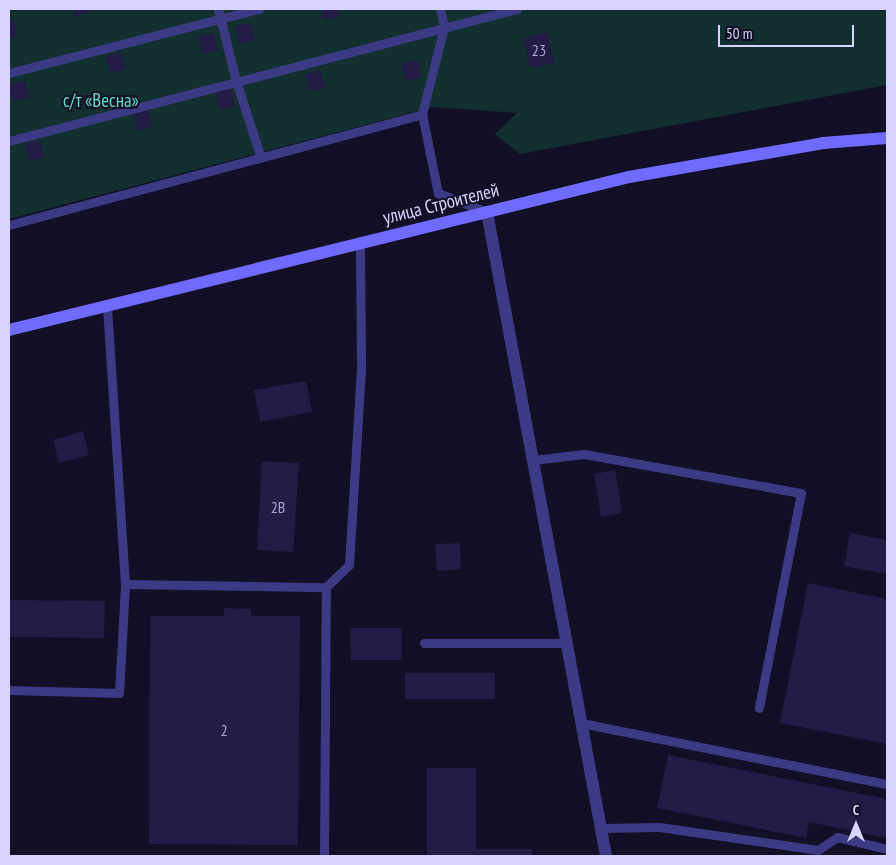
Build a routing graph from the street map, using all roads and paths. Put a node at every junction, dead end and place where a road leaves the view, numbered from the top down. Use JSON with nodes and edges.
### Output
{"nodes":[{"id":1,"x":218,"y":9,"type":"edge"},
{"id":2,"x":259,"y":9,"type":"edge"},
{"id":3,"x":440,"y":9,"type":"edge"},
{"id":4,"x":517,"y":9,"type":"edge"},
{"id":5,"x":221,"y":19,"type":"junction"},
{"id":6,"x":444,"y":27,"type":"junction"},
{"id":7,"x":9,"y":73,"type":"edge"},
{"id":8,"x":236,"y":81,"type":"junction"},
{"id":9,"x":422,"y":114,"type":"junction"},
{"id":10,"x":887,"y":138,"type":"edge"},
{"id":11,"x":9,"y":141,"type":"edge"},
{"id":12,"x":261,"y":158,"type":"junction"},
{"id":13,"x":487,"y":212,"type":"junction"},
{"id":14,"x":9,"y":225,"type":"edge"},
{"id":15,"x":360,"y":243,"type":"junction"},
{"id":16,"x":107,"y":306,"type":"junction"},
{"id":17,"x":9,"y":330,"type":"edge"},
{"id":18,"x":533,"y":460,"type":"junction"},
{"id":19,"x":125,"y":584,"type":"junction"},
{"id":20,"x":326,"y":587,"type":"junction"},
{"id":21,"x":424,"y":643,"type":"dead end"},
{"id":22,"x":566,"y":644,"type":"junction"},
{"id":23,"x":9,"y":690,"type":"edge"},
{"id":24,"x":759,"y":708,"type":"dead end"},
{"id":25,"x":581,"y":723,"type":"junction"},
{"id":26,"x":887,"y":784,"type":"edge"},
{"id":27,"x":600,"y":828,"type":"junction"},
{"id":28,"x":887,"y":849,"type":"edge"},
{"id":29,"x":324,"y":856,"type":"edge"},
{"id":30,"x":606,"y":856,"type":"edge"}],
"edges":[{"from":1,"to":5,"type":"lane"},
{"from":2,"to":5,"type":"lane"},
{"from":3,"to":6,"type":"lane"},
{"from":4,"to":6,"type":"lane"},
{"from":5,"to":7,"type":"lane"},
{"from":5,"to":8,"type":"lane"},
{"from":6,"to":8,"type":"lane"},
{"from":6,"to":9,"type":"lane"},
{"from":8,"to":11,"type":"lane"},
{"from":8,"to":12,"type":"lane"},
{"from":9,"to":12,"type":"lane"},
{"from":9,"to":13,"type":"lane"},
{"from":10,"to":13,"type":"main road","name":"улица Строителей"},
{"from":12,"to":14,"type":"lane"},
{"from":13,"to":15,"type":"main road","name":"улица Строителей"},
{"from":13,"to":18,"type":"street"},
{"from":15,"to":16,"type":"main road","name":"улица Строителей"},
{"from":15,"to":20,"type":"lane"},
{"from":16,"to":17,"type":"main road","name":"улица Строителей"},
{"from":16,"to":19,"type":"lane"},
{"from":18,"to":22,"type":"street"},
{"from":18,"to":24,"type":"lane"},
{"from":19,"to":20,"type":"lane"},
{"from":19,"to":23,"type":"lane"},
{"from":20,"to":29,"type":"lane"},
{"from":21,"to":22,"type":"lane"},
{"from":22,"to":25,"type":"street"},
{"from":25,"to":26,"type":"lane"},
{"from":25,"to":27,"type":"street"},
{"from":27,"to":28,"type":"lane"},
{"from":27,"to":30,"type":"street"}]}
